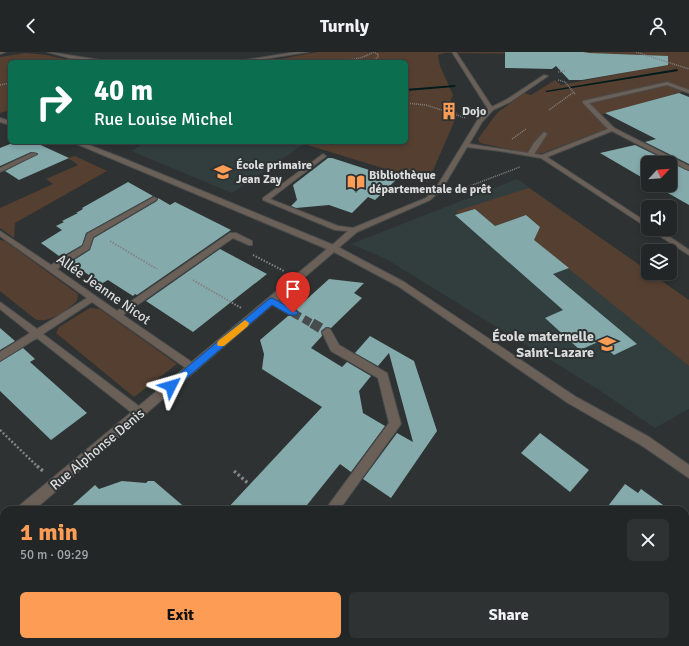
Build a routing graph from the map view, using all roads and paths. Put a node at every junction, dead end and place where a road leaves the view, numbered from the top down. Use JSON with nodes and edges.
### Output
{"nodes":[{"id":1,"x":3,"y":52,"type":"edge"},
{"id":2,"x":50,"y":52,"type":"edge"},
{"id":3,"x":306,"y":52,"type":"edge"},
{"id":4,"x":373,"y":52,"type":"edge"},
{"id":5,"x":636,"y":52,"type":"edge"},
{"id":6,"x":0,"y":53,"type":"edge"},
{"id":7,"x":454,"y":53,"type":"dead end"},
{"id":8,"x":94,"y":60,"type":"edge"},
{"id":9,"x":249,"y":60,"type":"edge"},
{"id":10,"x":311,"y":60,"type":"dead end"},
{"id":11,"x":374,"y":60,"type":"edge"},
{"id":12,"x":689,"y":69,"type":"edge"},
{"id":13,"x":546,"y":76,"type":"dead end"},
{"id":14,"x":566,"y":84,"type":"dead end"},
{"id":15,"x":572,"y":90,"type":"dead end"},
{"id":16,"x":574,"y":92,"type":"dead end"},
{"id":17,"x":689,"y":92,"type":"edge"},
{"id":18,"x":408,"y":103,"type":"edge"},
{"id":19,"x":491,"y":109,"type":"junction"},
{"id":20,"x":549,"y":110,"type":"dead end"},
{"id":21,"x":480,"y":121,"type":"junction"},
{"id":22,"x":612,"y":129,"type":"junction"},
{"id":23,"x":544,"y":134,"type":"dead end"},
{"id":24,"x":80,"y":144,"type":"edge"},
{"id":25,"x":465,"y":145,"type":"junction"},
{"id":26,"x":34,"y":154,"type":"dead end"},
{"id":27,"x":530,"y":155,"type":"junction"},
{"id":28,"x":323,"y":156,"type":"dead end"},
{"id":29,"x":543,"y":158,"type":"junction"},
{"id":30,"x":688,"y":168,"type":"dead end"},
{"id":31,"x":0,"y":170,"type":"edge"},
{"id":32,"x":428,"y":199,"type":"junction"},
{"id":33,"x":154,"y":200,"type":"dead end"},
{"id":34,"x":641,"y":221,"type":"edge"},
{"id":35,"x":354,"y":230,"type":"junction"},
{"id":36,"x":96,"y":232,"type":"junction"},
{"id":37,"x":0,"y":234,"type":"edge"},
{"id":38,"x":664,"y":236,"type":"edge"},
{"id":39,"x":224,"y":241,"type":"junction"},
{"id":40,"x":249,"y":243,"type":"dead end"},
{"id":41,"x":333,"y":248,"type":"junction"},
{"id":42,"x":689,"y":253,"type":"edge"},
{"id":43,"x":51,"y":269,"type":"junction"},
{"id":44,"x":180,"y":272,"type":"junction"},
{"id":45,"x":290,"y":274,"type":"dead end"},
{"id":46,"x":171,"y":278,"type":"junction"},
{"id":47,"x":92,"y":298,"type":"junction"},
{"id":48,"x":272,"y":301,"type":"junction"},
{"id":49,"x":0,"y":305,"type":"edge"},
{"id":50,"x":244,"y":310,"type":"dead end"},
{"id":51,"x":293,"y":313,"type":"tunnel mouth"},
{"id":52,"x":117,"y":315,"type":"junction"},
{"id":53,"x":327,"y":332,"type":"tunnel mouth"},
{"id":54,"x":36,"y":334,"type":"junction"},
{"id":55,"x":0,"y":357,"type":"edge"},
{"id":56,"x":192,"y":368,"type":"junction"},
{"id":57,"x":140,"y":413,"type":"junction"},
{"id":58,"x":0,"y":430,"type":"edge"},
{"id":59,"x":234,"y":471,"type":"dead end"},
{"id":60,"x":689,"y":472,"type":"edge"},
{"id":61,"x":44,"y":473,"type":"dead end"},
{"id":62,"x":249,"y":484,"type":"dead end"},
{"id":63,"x":29,"y":506,"type":"edge"},
{"id":64,"x":334,"y":506,"type":"edge"}],
"edges":[{"from":1,"to":6,"type":"street"},
{"from":2,"to":8,"type":"street"},
{"from":3,"to":9,"type":"street"},
{"from":4,"to":10,"type":"path"},
{"from":4,"to":11,"type":"path"},
{"from":5,"to":12,"type":"path"},
{"from":7,"to":19,"type":"lane"},
{"from":13,"to":19,"type":"lane"},
{"from":14,"to":15,"type":"path"},
{"from":16,"to":20,"type":"path"},
{"from":17,"to":22,"type":"lane"},
{"from":18,"to":21,"type":"path"},
{"from":19,"to":21,"type":"lane"},
{"from":21,"to":25,"type":"lane"},
{"from":22,"to":29,"type":"lane"},
{"from":22,"to":30,"type":"lane"},
{"from":23,"to":27,"type":"lane"},
{"from":24,"to":41,"type":"street"},
{"from":25,"to":27,"type":"lane"},
{"from":25,"to":32,"type":"lane"},
{"from":26,"to":31,"type":"lane"},
{"from":27,"to":29,"type":"lane"},
{"from":28,"to":35,"type":"lane"},
{"from":29,"to":32,"type":"path"},
{"from":29,"to":34,"type":"lane"},
{"from":32,"to":35,"type":"lane"},
{"from":33,"to":36,"type":"lane"},
{"from":35,"to":41,"type":"lane"},
{"from":36,"to":43,"type":"lane"},
{"from":36,"to":46,"type":"path"},
{"from":37,"to":43,"type":"lane","name":"Allée Jeanne Nicot"},
{"from":38,"to":42,"type":"lane"},
{"from":39,"to":40,"type":"lane"},
{"from":39,"to":44,"type":"lane"},
{"from":39,"to":45,"type":"path"},
{"from":41,"to":48,"type":"street","name":"Rue Alphonse Denis"},
{"from":41,"to":60,"type":"street"},
{"from":43,"to":47,"type":"lane","name":"Allée Jeanne Nicot"},
{"from":44,"to":46,"type":"lane"},
{"from":44,"to":50,"type":"path"},
{"from":46,"to":52,"type":"lane"},
{"from":47,"to":52,"type":"lane","name":"Allée Jeanne Nicot"},
{"from":47,"to":54,"type":"lane"},
{"from":48,"to":51,"type":"street"},
{"from":48,"to":56,"type":"street","name":"Rue Alphonse Denis"},
{"from":49,"to":54,"type":"lane"},
{"from":52,"to":56,"type":"lane","name":"Allée Jeanne Nicot"},
{"from":53,"to":64,"type":"street"},
{"from":54,"to":55,"type":"lane"},
{"from":54,"to":57,"type":"lane"},
{"from":56,"to":57,"type":"street","name":"Rue Alphonse Denis"},
{"from":57,"to":63,"type":"street","name":"Rue Alphonse Denis"},
{"from":58,"to":61,"type":"path"},
{"from":59,"to":62,"type":"path"}]}
